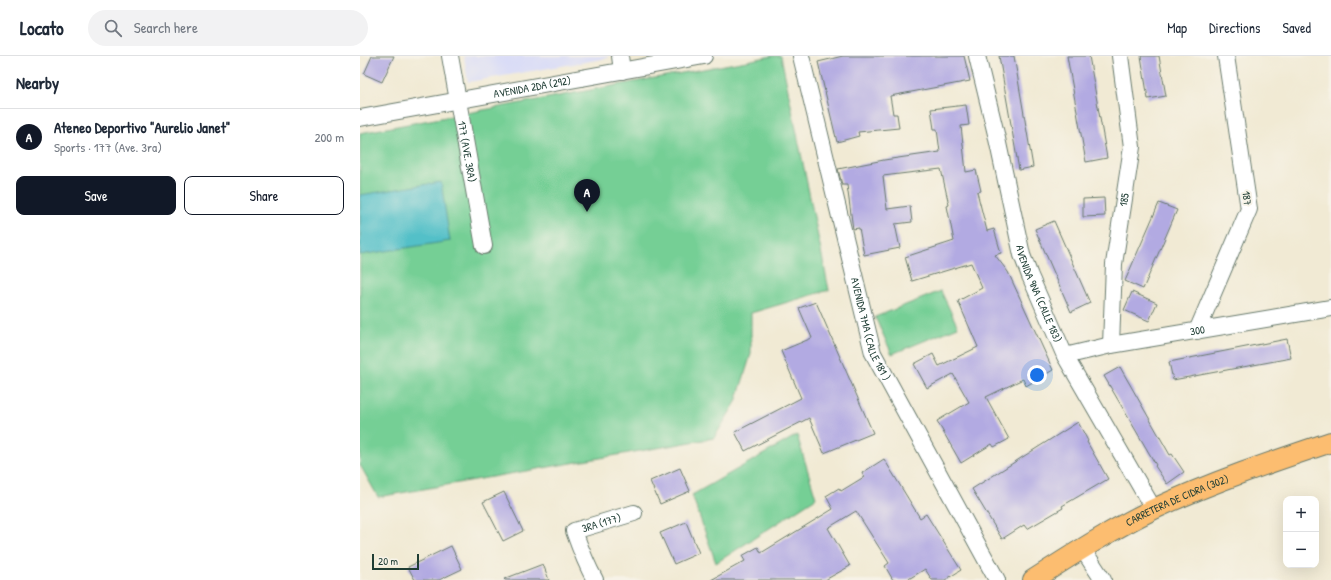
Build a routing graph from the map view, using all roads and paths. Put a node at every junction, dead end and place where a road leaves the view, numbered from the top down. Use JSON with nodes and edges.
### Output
{"nodes":[{"id":1,"x":450,"y":56,"type":"edge"},
{"id":2,"x":704,"y":56,"type":"edge"},
{"id":3,"x":801,"y":56,"type":"edge"},
{"id":4,"x":977,"y":56,"type":"edge"},
{"id":5,"x":1120,"y":56,"type":"edge"},
{"id":6,"x":1226,"y":56,"type":"edge"},
{"id":7,"x":621,"y":63,"type":"edge"},
{"id":8,"x":458,"y":100,"type":"junction"},
{"id":9,"x":360,"y":118,"type":"edge"},
{"id":10,"x":484,"y":246,"type":"dead end"},
{"id":11,"x":1331,"y":308,"type":"edge"},
{"id":12,"x":1197,"y":330,"type":"junction"},
{"id":13,"x":1111,"y":345,"type":"junction"},
{"id":14,"x":1065,"y":356,"type":"junction"},
{"id":15,"x":1331,"y":442,"type":"edge"},
{"id":16,"x":1154,"y":510,"type":"junction"},
{"id":17,"x":634,"y":513,"type":"dead end"},
{"id":18,"x":1082,"y":548,"type":"junction"},
{"id":19,"x":595,"y":580,"type":"edge"},
{"id":20,"x":997,"y":580,"type":"edge"},
{"id":21,"x":1033,"y":580,"type":"edge"},
{"id":22,"x":1103,"y":580,"type":"edge"}],
"edges":[{"from":1,"to":8,"type":"street","name":"177 (AVE. 3RA)"},
{"from":2,"to":7,"type":"street","name":"AVENIDA 2DA (292)"},
{"from":3,"to":20,"type":"street","name":"AVENIDA 7MA (CALLE 181 )"},
{"from":4,"to":14,"type":"street","name":"AVENIDA 9NA (CALLE 183)"},
{"from":5,"to":13,"type":"street","name":"185"},
{"from":6,"to":12,"type":"street","name":"187"},
{"from":7,"to":8,"type":"street","name":"AVENIDA 2DA (292)"},
{"from":8,"to":9,"type":"street","name":"AVENIDA 2DA (292)"},
{"from":8,"to":10,"type":"street","name":"177 (AVE. 3RA)"},
{"from":11,"to":12,"type":"street","name":"300"},
{"from":12,"to":13,"type":"street","name":"300"},
{"from":13,"to":14,"type":"street","name":"300"},
{"from":14,"to":16,"type":"street","name":"AVENIDA 9NA (CALLE 183)"},
{"from":15,"to":16,"type":"main road","name":"CARRETERA DE CIDRA (302)"},
{"from":16,"to":18,"type":"main road","name":"CARRETERA DE CIDRA (302)"},
{"from":17,"to":19,"type":"street","name":"3RA (177)"},
{"from":18,"to":21,"type":"main road","name":"CARRETERA DE CIDRA (302)"},
{"from":18,"to":22,"type":"street"}]}
